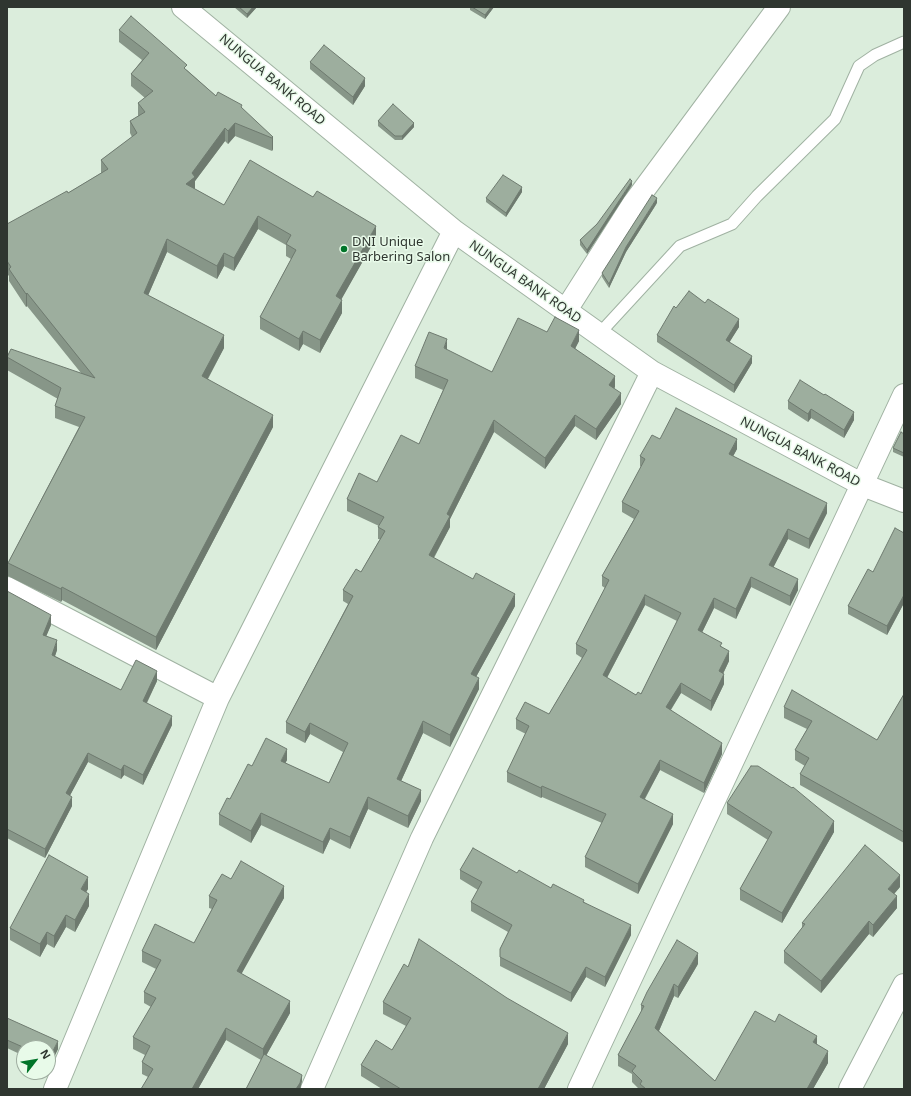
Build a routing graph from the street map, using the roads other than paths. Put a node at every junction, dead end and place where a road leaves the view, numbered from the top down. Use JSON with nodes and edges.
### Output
{"nodes":[{"id":1,"x":183,"y":7,"type":"edge"},
{"id":2,"x":779,"y":7,"type":"edge"},
{"id":3,"x":904,"y":42,"type":"edge"},
{"id":4,"x":454,"y":231,"type":"junction"},
{"id":5,"x":566,"y":310,"type":"junction"},
{"id":6,"x":599,"y":334,"type":"junction"},
{"id":7,"x":652,"y":372,"type":"junction"},
{"id":8,"x":904,"y":395,"type":"edge"},
{"id":9,"x":863,"y":486,"type":"junction"},
{"id":10,"x":904,"y":501,"type":"edge"},
{"id":11,"x":7,"y":588,"type":"edge"},
{"id":12,"x":218,"y":698,"type":"junction"},
{"id":13,"x":904,"y":985,"type":"edge"},
{"id":14,"x":584,"y":1086,"type":"edge"},
{"id":15,"x":54,"y":1089,"type":"edge"},
{"id":16,"x":312,"y":1089,"type":"edge"},
{"id":17,"x":850,"y":1089,"type":"edge"}],
"edges":[{"from":1,"to":4,"type":"street","name":"NUNGUA BANK ROAD"},
{"from":2,"to":5,"type":"street"},
{"from":3,"to":6,"type":"lane"},
{"from":4,"to":5,"type":"street","name":"NUNGUA BANK ROAD"},
{"from":4,"to":12,"type":"street"},
{"from":5,"to":6,"type":"street","name":"NUNGUA BANK ROAD"},
{"from":6,"to":7,"type":"street","name":"NUNGUA BANK ROAD"},
{"from":7,"to":9,"type":"street","name":"NUNGUA BANK ROAD"},
{"from":7,"to":16,"type":"street"},
{"from":8,"to":9,"type":"street"},
{"from":9,"to":10,"type":"street","name":"NUNGUA BANK ROAD"},
{"from":9,"to":14,"type":"street"},
{"from":11,"to":12,"type":"street"},
{"from":12,"to":15,"type":"street"},
{"from":13,"to":17,"type":"street"}]}
